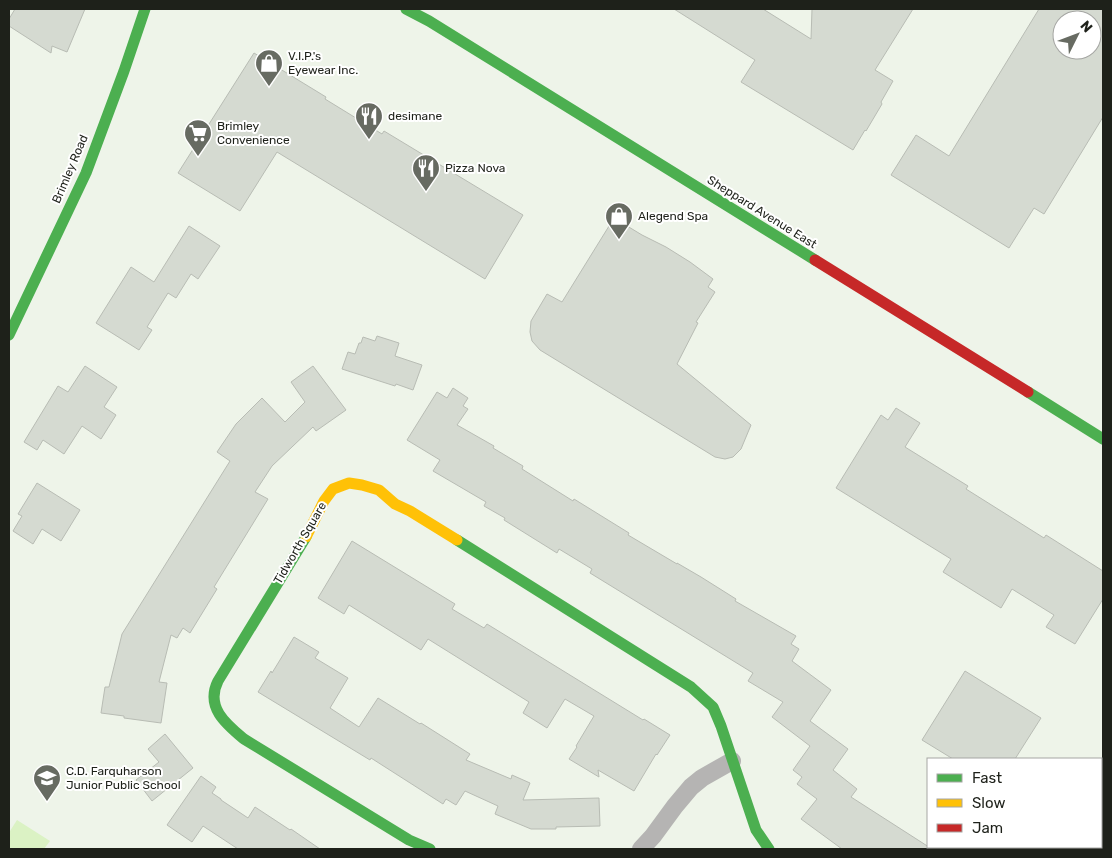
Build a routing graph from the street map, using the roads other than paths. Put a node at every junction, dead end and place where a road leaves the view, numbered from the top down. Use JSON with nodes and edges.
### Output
{"nodes":[{"id":1,"x":145,"y":9,"type":"edge"},
{"id":2,"x":406,"y":9,"type":"edge"},
{"id":3,"x":9,"y":335,"type":"edge"},
{"id":4,"x":1103,"y":439,"type":"edge"},
{"id":5,"x":732,"y":761,"type":"junction"},
{"id":6,"x":430,"y":849,"type":"edge"},
{"id":7,"x":641,"y":849,"type":"edge"},
{"id":8,"x":769,"y":849,"type":"edge"}],
"edges":[{"from":1,"to":3,"type":"main road","name":"Brimley Road"},
{"from":2,"to":4,"type":"main road","name":"Sheppard Avenue East"},
{"from":5,"to":6,"type":"main road","name":"Tidworth Square"},
{"from":5,"to":7,"type":"street"},
{"from":5,"to":8,"type":"main road","name":"Tidworth Square"}]}
